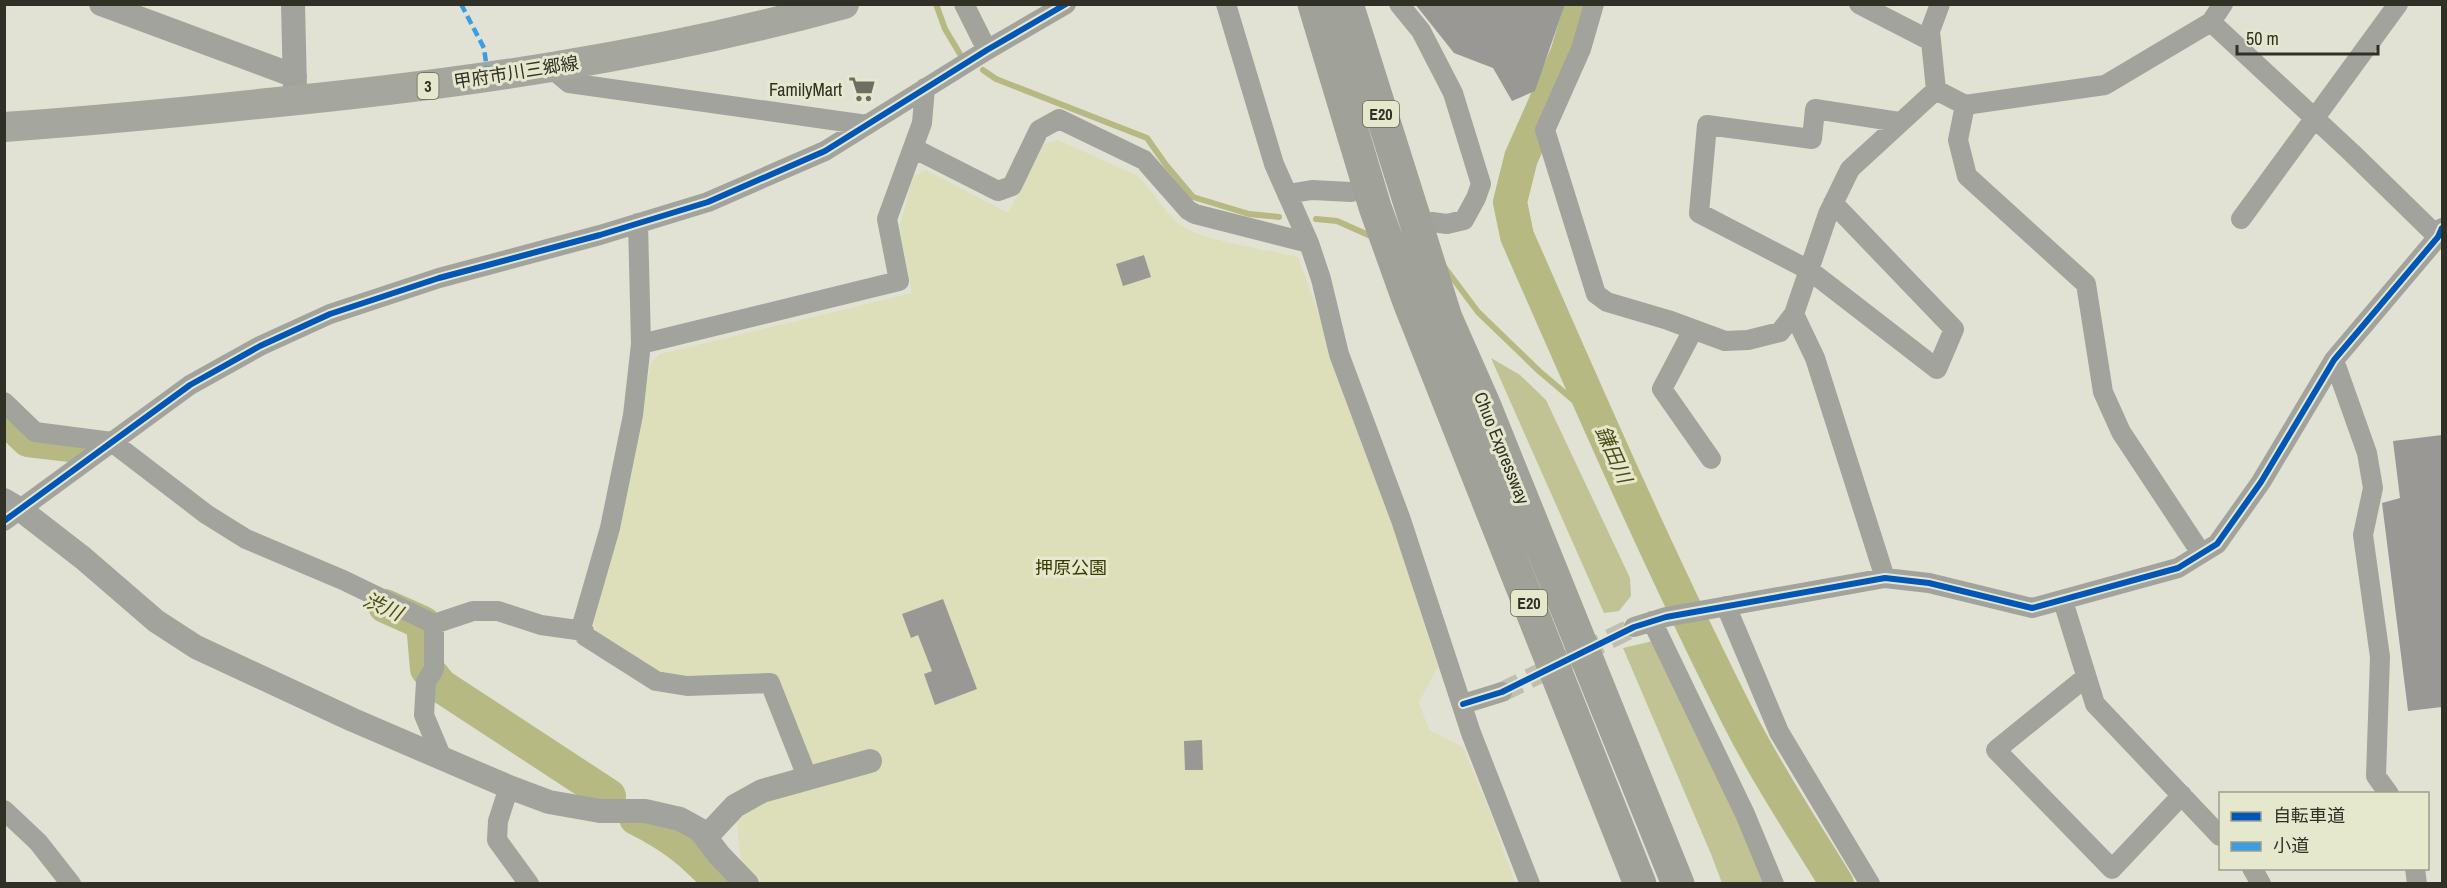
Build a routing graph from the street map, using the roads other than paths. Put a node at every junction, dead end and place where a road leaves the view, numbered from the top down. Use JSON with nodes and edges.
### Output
{"nodes":[{"id":1,"x":101,"y":4,"type":"edge"},
{"id":2,"x":293,"y":4,"type":"edge"},
{"id":3,"x":844,"y":4,"type":"edge"},
{"id":4,"x":964,"y":4,"type":"edge"},
{"id":5,"x":1066,"y":4,"type":"edge"},
{"id":6,"x":1226,"y":4,"type":"edge"},
{"id":7,"x":1314,"y":4,"type":"edge"},
{"id":8,"x":1347,"y":4,"type":"edge"},
{"id":9,"x":1399,"y":4,"type":"edge"},
{"id":10,"x":1594,"y":4,"type":"edge"},
{"id":11,"x":1860,"y":4,"type":"edge"},
{"id":12,"x":1940,"y":4,"type":"edge"},
{"id":13,"x":2223,"y":4,"type":"edge"},
{"id":14,"x":2398,"y":4,"type":"edge"},
{"id":15,"x":2211,"y":22,"type":"junction"},
{"id":16,"x":1931,"y":41,"type":"junction"},
{"id":17,"x":987,"y":50,"type":"junction"},
{"id":18,"x":551,"y":68,"type":"junction"},
{"id":19,"x":295,"y":88,"type":"junction"},
{"id":20,"x":926,"y":88,"type":"junction"},
{"id":21,"x":1936,"y":90,"type":"junction"},
{"id":22,"x":1965,"y":105,"type":"junction"},
{"id":23,"x":2314,"y":118,"type":"junction"},
{"id":24,"x":1899,"y":122,"type":"junction"},
{"id":25,"x":867,"y":125,"type":"junction"},
{"id":26,"x":4,"y":127,"type":"edge"},
{"id":27,"x":913,"y":148,"type":"junction"},
{"id":28,"x":1287,"y":195,"type":"junction"},
{"id":29,"x":1363,"y":200,"type":"junction"},
{"id":30,"x":1833,"y":203,"type":"junction"},
{"id":31,"x":2241,"y":219,"type":"dead end"},
{"id":32,"x":1423,"y":223,"type":"junction"},
{"id":33,"x":638,"y":224,"type":"junction"},
{"id":34,"x":2440,"y":233,"type":"edge"},
{"id":35,"x":1309,"y":243,"type":"junction"},
{"id":36,"x":1809,"y":270,"type":"junction"},
{"id":37,"x":1794,"y":314,"type":"junction"},
{"id":38,"x":1693,"y":330,"type":"junction"},
{"id":39,"x":641,"y":344,"type":"junction"},
{"id":40,"x":2334,"y":360,"type":"junction"},
{"id":41,"x":4,"y":402,"type":"edge"},
{"id":42,"x":112,"y":442,"type":"junction"},
{"id":43,"x":1711,"y":459,"type":"dead end"},
{"id":44,"x":10,"y":510,"type":"edge"},
{"id":45,"x":2201,"y":553,"type":"junction"},
{"id":46,"x":1885,"y":578,"type":"junction"},
{"id":47,"x":2063,"y":601,"type":"junction"},
{"id":48,"x":1721,"y":607,"type":"junction"},
{"id":49,"x":434,"y":624,"type":"junction"},
{"id":50,"x":584,"y":631,"type":"junction"},
{"id":51,"x":2086,"y":677,"type":"junction"},
{"id":52,"x":1503,"y":692,"type":"tunnel mouth"},
{"id":53,"x":1463,"y":704,"type":"junction"},
{"id":54,"x":442,"y":758,"type":"junction"},
{"id":55,"x":870,"y":760,"type":"dead end"},
{"id":56,"x":808,"y":778,"type":"junction"},
{"id":57,"x":509,"y":787,"type":"junction"},
{"id":58,"x":2388,"y":792,"type":"edge"},
{"id":59,"x":2182,"y":795,"type":"junction"},
{"id":60,"x":4,"y":810,"type":"edge"},
{"id":61,"x":2219,"y":835,"type":"edge"},
{"id":62,"x":706,"y":837,"type":"junction"},
{"id":63,"x":2253,"y":870,"type":"edge"},
{"id":64,"x":71,"y":884,"type":"edge"},
{"id":65,"x":529,"y":884,"type":"edge"},
{"id":66,"x":747,"y":884,"type":"edge"},
{"id":67,"x":1530,"y":884,"type":"edge"},
{"id":68,"x":1640,"y":884,"type":"edge"},
{"id":69,"x":1678,"y":884,"type":"edge"},
{"id":70,"x":1774,"y":884,"type":"edge"},
{"id":71,"x":1870,"y":884,"type":"edge"},
{"id":72,"x":2261,"y":884,"type":"edge"}],
"edges":[{"from":1,"to":19,"type":"street"},
{"from":2,"to":19,"type":"street"},
{"from":3,"to":18,"type":"main road","name":"甲府市川三郷線","number":"3"},
{"from":4,"to":17,"type":"street"},
{"from":5,"to":17,"type":"street"},
{"from":6,"to":28,"type":"street"},
{"from":7,"to":29,"type":"highway","name":"Chuo Expressway","number":"E20"},
{"from":8,"to":32,"type":"highway","name":"Chuo Expressway","number":"E20"},
{"from":9,"to":32,"type":"street"},
{"from":10,"to":38,"type":"street"},
{"from":11,"to":16,"type":"street"},
{"from":12,"to":16,"type":"street"},
{"from":13,"to":15,"type":"street"},
{"from":14,"to":23,"type":"street"},
{"from":15,"to":22,"type":"street"},
{"from":15,"to":23,"type":"street"},
{"from":16,"to":21,"type":"street"},
{"from":17,"to":20,"type":"street"},
{"from":18,"to":19,"type":"main road","name":"甲府市川三郷線","number":"3"},
{"from":18,"to":25,"type":"street"},
{"from":19,"to":26,"type":"main road","name":"甲府市川三郷線","number":"3"},
{"from":20,"to":25,"type":"street"},
{"from":20,"to":27,"type":"street"},
{"from":21,"to":22,"type":"street"},
{"from":21,"to":24,"type":"street"},
{"from":22,"to":45,"type":"street"},
{"from":23,"to":31,"type":"street"},
{"from":23,"to":34,"type":"street"},
{"from":24,"to":30,"type":"street"},
{"from":24,"to":36,"type":"street"},
{"from":25,"to":33,"type":"street"},
{"from":27,"to":35,"type":"street"},
{"from":27,"to":39,"type":"street"},
{"from":28,"to":29,"type":"street"},
{"from":28,"to":35,"type":"street"},
{"from":29,"to":68,"type":"highway","name":"Chuo Expressway","number":"E20"},
{"from":30,"to":36,"type":"street"},
{"from":30,"to":36,"type":"street"},
{"from":32,"to":69,"type":"highway","name":"Chuo Expressway","number":"E20"},
{"from":33,"to":39,"type":"street"},
{"from":33,"to":42,"type":"street"},
{"from":34,"to":40,"type":"street"},
{"from":35,"to":53,"type":"street"},
{"from":36,"to":37,"type":"street"},
{"from":37,"to":38,"type":"street"},
{"from":37,"to":46,"type":"street"},
{"from":38,"to":43,"type":"street"},
{"from":39,"to":50,"type":"street"},
{"from":40,"to":45,"type":"street"},
{"from":40,"to":58,"type":"street"},
{"from":41,"to":42,"type":"street"},
{"from":42,"to":44,"type":"street"},
{"from":42,"to":49,"type":"street"},
{"from":44,"to":54,"type":"street"},
{"from":45,"to":47,"type":"street"},
{"from":46,"to":47,"type":"street"},
{"from":46,"to":48,"type":"street"},
{"from":47,"to":51,"type":"street"},
{"from":48,"to":70,"type":"street"},
{"from":48,"to":71,"type":"street"},
{"from":49,"to":50,"type":"street"},
{"from":49,"to":54,"type":"street"},
{"from":50,"to":56,"type":"street"},
{"from":51,"to":59,"type":"street"},
{"from":51,"to":59,"type":"street"},
{"from":52,"to":53,"type":"street"},
{"from":53,"to":67,"type":"street"},
{"from":54,"to":57,"type":"street"},
{"from":55,"to":56,"type":"street"},
{"from":56,"to":62,"type":"street"},
{"from":57,"to":62,"type":"street"},
{"from":57,"to":65,"type":"street"},
{"from":59,"to":61,"type":"street"},
{"from":60,"to":64,"type":"street"},
{"from":62,"to":66,"type":"street"},
{"from":63,"to":72,"type":"street"}]}
